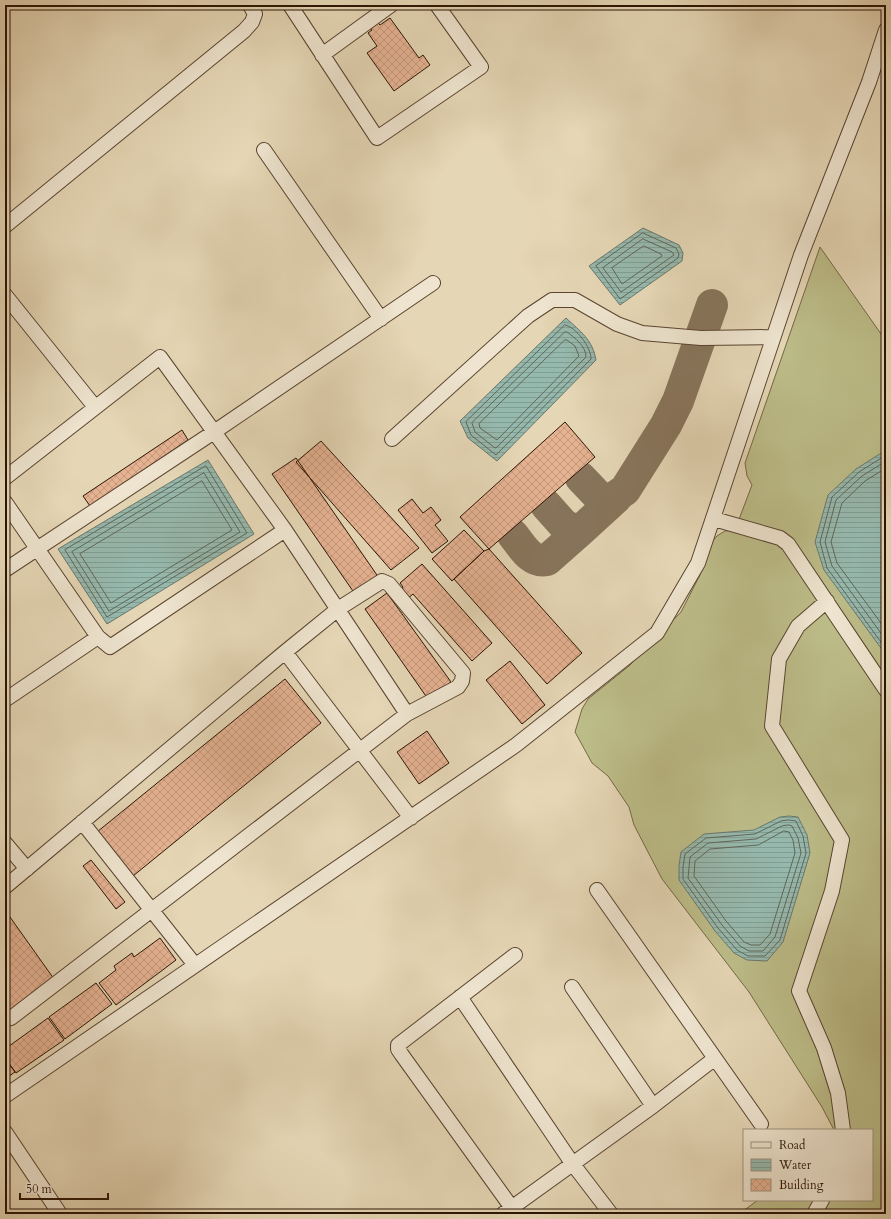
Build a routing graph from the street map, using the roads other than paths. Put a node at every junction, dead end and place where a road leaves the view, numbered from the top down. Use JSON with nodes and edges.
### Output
{"nodes":[{"id":1,"x":250,"y":5,"type":"edge"},
{"id":2,"x":290,"y":5,"type":"edge"},
{"id":3,"x":391,"y":5,"type":"edge"},
{"id":4,"x":437,"y":5,"type":"edge"},
{"id":5,"x":886,"y":30,"type":"edge"},
{"id":6,"x":322,"y":54,"type":"junction"},
{"id":7,"x":264,"y":150,"type":"dead end"},
{"id":8,"x":5,"y":226,"type":"edge"},
{"id":9,"x":433,"y":283,"type":"dead end"},
{"id":10,"x":5,"y":295,"type":"edge"},
{"id":11,"x":381,"y":319,"type":"junction"},
{"id":12,"x":773,"y":337,"type":"junction"},
{"id":13,"x":95,"y":407,"type":"junction"},
{"id":14,"x":214,"y":432,"type":"junction"},
{"id":15,"x":392,"y":439,"type":"dead end"},
{"id":16,"x":5,"y":478,"type":"edge"},
{"id":17,"x":5,"y":502,"type":"edge"},
{"id":18,"x":714,"y":519,"type":"junction"},
{"id":19,"x":285,"y":530,"type":"junction"},
{"id":20,"x":38,"y":548,"type":"junction"},
{"id":21,"x":5,"y":570,"type":"edge"},
{"id":22,"x":827,"y":601,"type":"junction"},
{"id":23,"x":338,"y":609,"type":"junction"},
{"id":24,"x":98,"y":637,"type":"junction"},
{"id":25,"x":285,"y":652,"type":"junction"},
{"id":26,"x":886,"y":690,"type":"edge"},
{"id":27,"x":5,"y":700,"type":"edge"},
{"id":28,"x":408,"y":714,"type":"junction"},
{"id":29,"x":360,"y":750,"type":"junction"},
{"id":30,"x":411,"y":818,"type":"junction"},
{"id":31,"x":82,"y":822,"type":"junction"},
{"id":32,"x":5,"y":843,"type":"edge"},
{"id":33,"x":27,"y":869,"type":"junction"},
{"id":34,"x":5,"y":888,"type":"edge"},
{"id":35,"x":597,"y":890,"type":"dead end"},
{"id":36,"x":152,"y":909,"type":"junction"},
{"id":37,"x":515,"y":955,"type":"dead end"},
{"id":38,"x":195,"y":965,"type":"junction"},
{"id":39,"x":572,"y":987,"type":"dead end"},
{"id":40,"x":460,"y":997,"type":"junction"},
{"id":41,"x":5,"y":1019,"type":"edge"},
{"id":42,"x":714,"y":1059,"type":"junction"},
{"id":43,"x":5,"y":1096,"type":"edge"},
{"id":44,"x":653,"y":1106,"type":"junction"},
{"id":45,"x":761,"y":1124,"type":"dead end"},
{"id":46,"x":843,"y":1129,"type":"edge"},
{"id":47,"x":5,"y":1132,"type":"edge"},
{"id":48,"x":572,"y":1163,"type":"junction"},
{"id":49,"x":821,"y":1201,"type":"edge"},
{"id":50,"x":507,"y":1211,"type":"edge"},
{"id":51,"x":60,"y":1214,"type":"edge"},
{"id":52,"x":611,"y":1214,"type":"edge"},
{"id":53,"x":814,"y":1214,"type":"edge"}],
"edges":[{"from":1,"to":8,"type":"street"},
{"from":2,"to":6,"type":"street"},
{"from":3,"to":6,"type":"street"},
{"from":4,"to":6,"type":"street"},
{"from":5,"to":12,"type":"street"},
{"from":7,"to":11,"type":"street"},
{"from":9,"to":11,"type":"street"},
{"from":10,"to":13,"type":"street"},
{"from":11,"to":14,"type":"street"},
{"from":12,"to":15,"type":"street"},
{"from":12,"to":18,"type":"street"},
{"from":13,"to":14,"type":"street"},
{"from":13,"to":16,"type":"street"},
{"from":14,"to":19,"type":"street"},
{"from":14,"to":20,"type":"street"},
{"from":17,"to":20,"type":"street"},
{"from":18,"to":22,"type":"street"},
{"from":18,"to":30,"type":"street"},
{"from":19,"to":23,"type":"street"},
{"from":19,"to":24,"type":"street"},
{"from":20,"to":21,"type":"street"},
{"from":20,"to":24,"type":"street"},
{"from":22,"to":26,"type":"street"},
{"from":22,"to":46,"type":"street"},
{"from":23,"to":25,"type":"street"},
{"from":23,"to":28,"type":"street"},
{"from":23,"to":28,"type":"street"},
{"from":24,"to":27,"type":"street"},
{"from":25,"to":29,"type":"street"},
{"from":25,"to":31,"type":"street"},
{"from":28,"to":29,"type":"street"},
{"from":29,"to":30,"type":"street"},
{"from":29,"to":36,"type":"street"},
{"from":30,"to":38,"type":"street"},
{"from":31,"to":33,"type":"street"},
{"from":31,"to":36,"type":"street"},
{"from":32,"to":33,"type":"street"},
{"from":33,"to":34,"type":"street"},
{"from":35,"to":42,"type":"street"},
{"from":36,"to":38,"type":"street"},
{"from":36,"to":41,"type":"street"},
{"from":37,"to":40,"type":"street"},
{"from":38,"to":43,"type":"street"},
{"from":39,"to":44,"type":"street"},
{"from":40,"to":48,"type":"street"},
{"from":40,"to":50,"type":"street"},
{"from":42,"to":44,"type":"street"},
{"from":42,"to":45,"type":"street"},
{"from":44,"to":48,"type":"street"},
{"from":47,"to":51,"type":"street"},
{"from":48,"to":50,"type":"street"},
{"from":48,"to":52,"type":"street"},
{"from":49,"to":53,"type":"street"}]}
